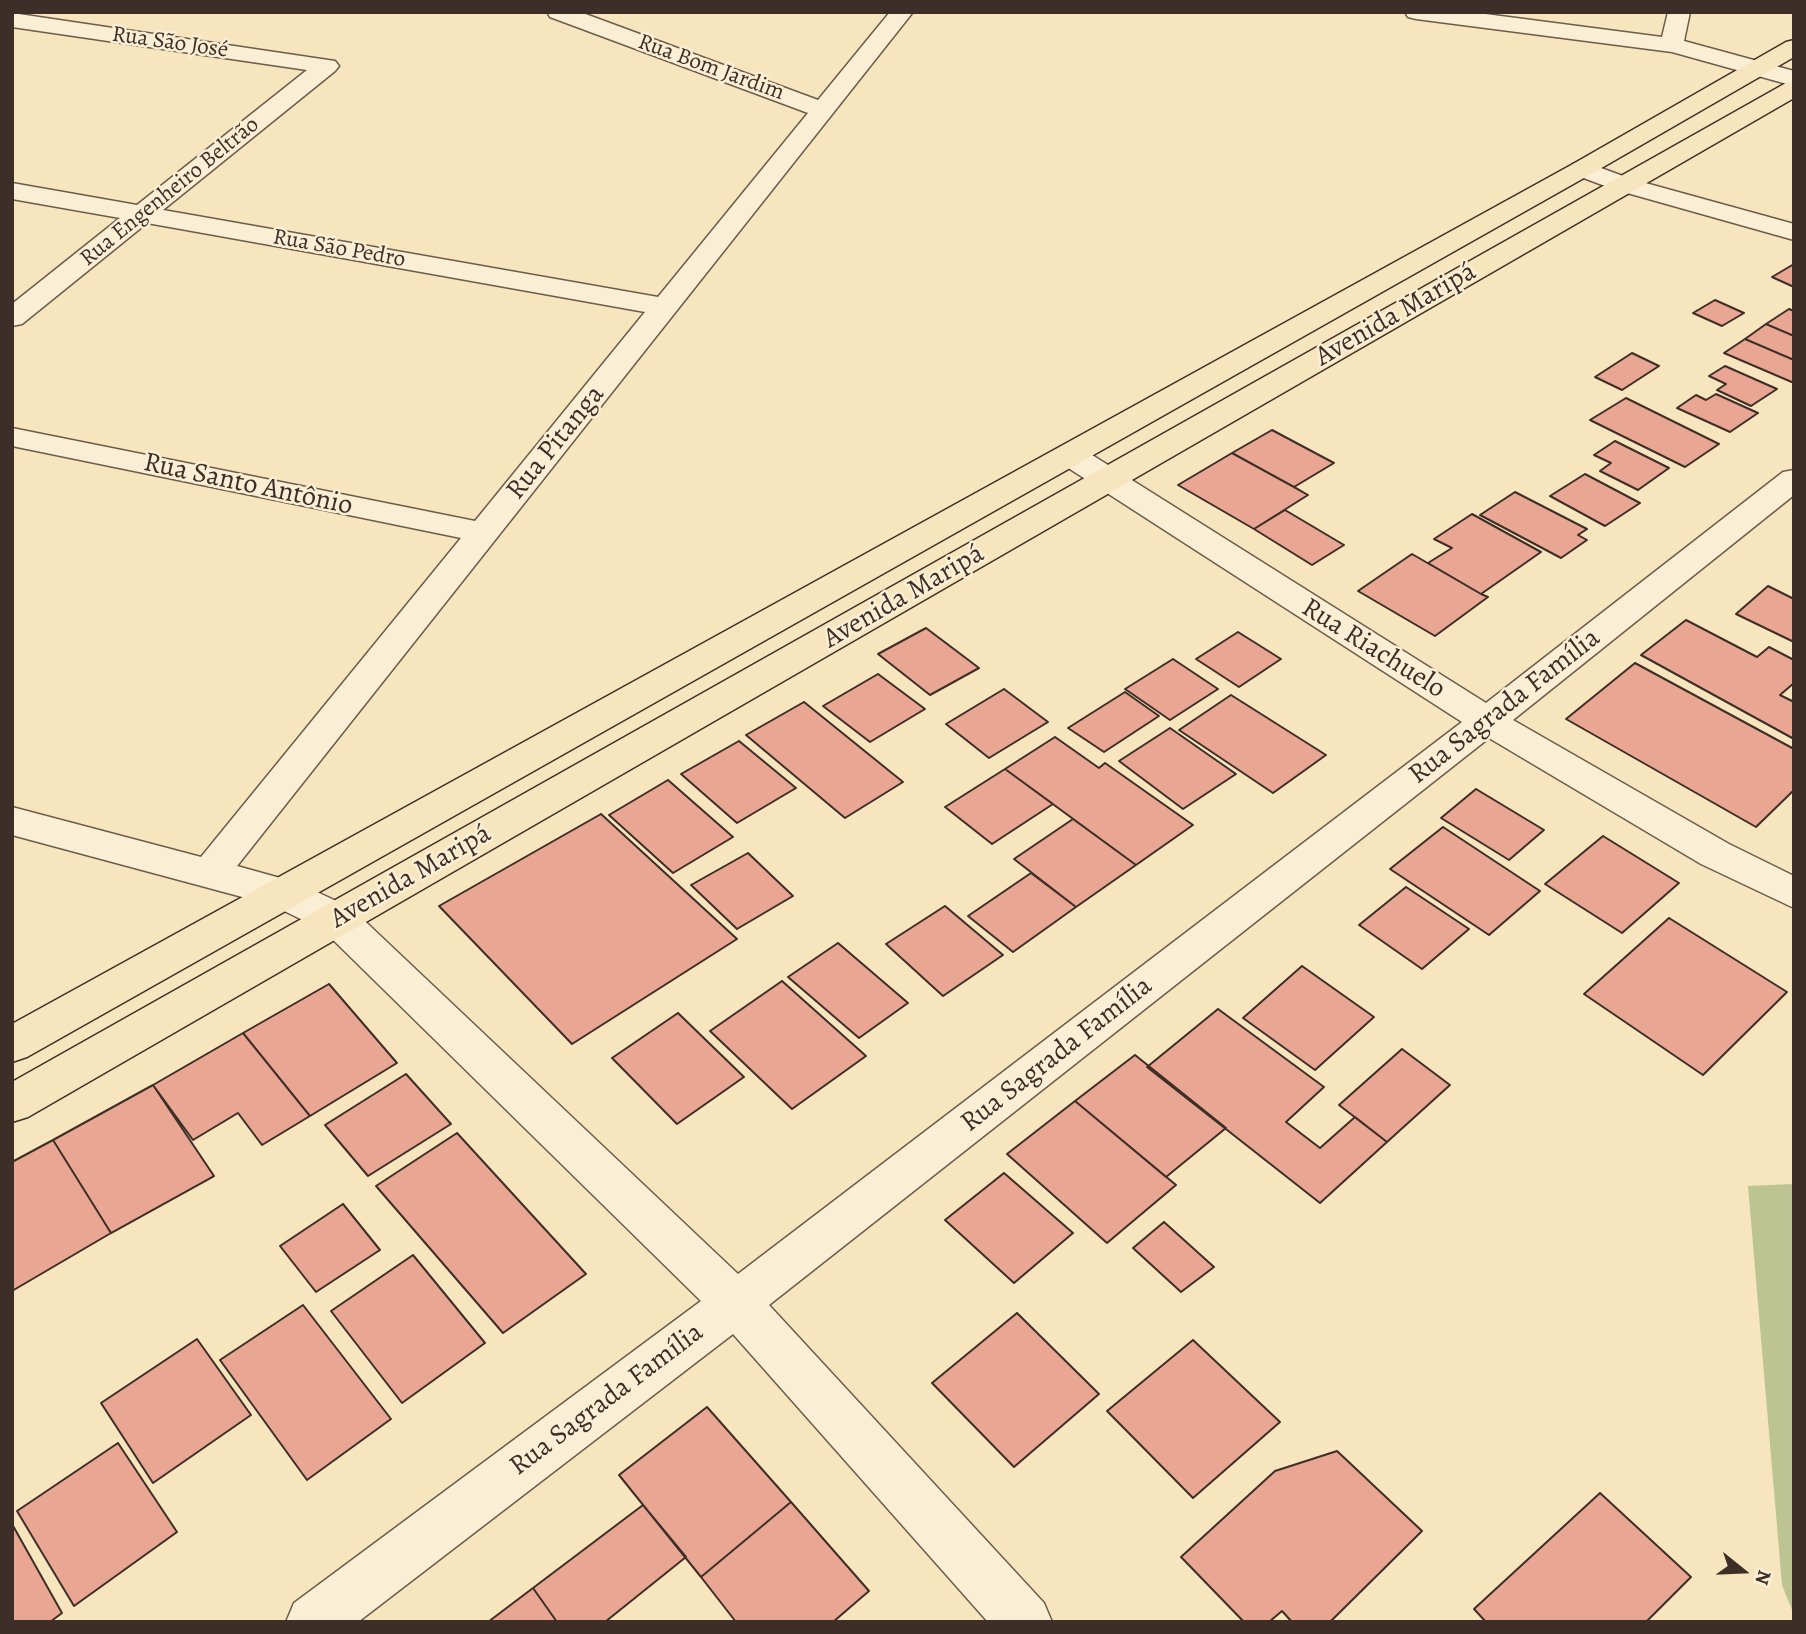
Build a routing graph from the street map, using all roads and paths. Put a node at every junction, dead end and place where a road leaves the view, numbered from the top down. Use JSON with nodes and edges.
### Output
{"nodes":[{"id":1,"x":558,"y":12,"type":"edge"},
{"id":2,"x":902,"y":12,"type":"edge"},
{"id":3,"x":1416,"y":12,"type":"edge"},
{"id":4,"x":1678,"y":12,"type":"edge"},
{"id":5,"x":12,"y":20,"type":"edge"},
{"id":6,"x":1672,"y":45,"type":"junction"},
{"id":7,"x":1794,"y":47,"type":"edge"},
{"id":8,"x":327,"y":66,"type":"joint"},
{"id":9,"x":1758,"y":67,"type":"junction"},
{"id":10,"x":1794,"y":79,"type":"edge"},
{"id":11,"x":1794,"y":88,"type":"edge"},
{"id":12,"x":823,"y":110,"type":"junction"},
{"id":13,"x":1582,"y":169,"type":"junction"},
{"id":14,"x":1622,"y":184,"type":"junction"},
{"id":15,"x":12,"y":191,"type":"edge"},
{"id":16,"x":142,"y":214,"type":"junction"},
{"id":17,"x":1794,"y":232,"type":"edge"},
{"id":18,"x":665,"y":307,"type":"junction"},
{"id":19,"x":12,"y":318,"type":"edge"},
{"id":20,"x":12,"y":437,"type":"edge"},
{"id":21,"x":1070,"y":456,"type":"junction"},
{"id":22,"x":1794,"y":479,"type":"edge"},
{"id":23,"x":1107,"y":481,"type":"junction"},
{"id":24,"x":484,"y":533,"type":"junction"},
{"id":25,"x":1488,"y":721,"type":"junction"},
{"id":26,"x":12,"y":821,"type":"edge"},
{"id":27,"x":210,"y":873,"type":"junction"},
{"id":28,"x":284,"y":893,"type":"junction"},
{"id":29,"x":1794,"y":893,"type":"edge"},
{"id":30,"x":337,"y":919,"type":"junction"},
{"id":31,"x":12,"y":1045,"type":"edge"},
{"id":32,"x":12,"y":1104,"type":"edge"},
{"id":33,"x":736,"y":1303,"type":"junction"},
{"id":34,"x":313,"y":1622,"type":"edge"},
{"id":35,"x":1025,"y":1622,"type":"edge"}],
"edges":[{"from":1,"to":12,"type":"street","name":"Rua Bom Jardim"},
{"from":2,"to":12,"type":"street","name":"Rua Pitanga"},
{"from":3,"to":6,"type":"street"},
{"from":4,"to":6,"type":"street"},
{"from":5,"to":8,"type":"street","name":"Rua São José"},
{"from":6,"to":9,"type":"street"},
{"from":7,"to":9,"type":"main road","name":"Avenida Maripá"},
{"from":8,"to":16,"type":"street","name":"Rua Engenheiro Beltrão"},
{"from":9,"to":10,"type":"street"},
{"from":9,"to":13,"type":"main road","name":"Avenida Maripá"},
{"from":11,"to":14,"type":"main road","name":"Avenida Maripá"},
{"from":12,"to":18,"type":"street","name":"Rua Pitanga"},
{"from":13,"to":14,"type":"street"},
{"from":13,"to":21,"type":"main road","name":"Avenida Maripá"},
{"from":14,"to":17,"type":"street"},
{"from":14,"to":23,"type":"main road","name":"Avenida Maripá"},
{"from":15,"to":16,"type":"street","name":"Rua São Pedro"},
{"from":16,"to":18,"type":"street","name":"Rua São Pedro"},
{"from":16,"to":19,"type":"street","name":"Rua Engenheiro Beltrão"},
{"from":18,"to":24,"type":"street","name":"Rua Pitanga"},
{"from":20,"to":24,"type":"street","name":"Rua Santo Antônio"},
{"from":21,"to":23,"type":"street","name":"Rua Riachuelo"},
{"from":21,"to":28,"type":"main road","name":"Avenida Maripá"},
{"from":22,"to":25,"type":"street","name":"Rua Sagrada Família"},
{"from":23,"to":25,"type":"street","name":"Rua Riachuelo"},
{"from":23,"to":30,"type":"main road","name":"Avenida Maripá"},
{"from":24,"to":27,"type":"street","name":"Rua Pitanga"},
{"from":25,"to":29,"type":"street","name":"Rua Riachuelo"},
{"from":25,"to":33,"type":"street","name":"Rua Sagrada Família"},
{"from":26,"to":27,"type":"street"},
{"from":27,"to":28,"type":"street"},
{"from":28,"to":30,"type":"street"},
{"from":28,"to":31,"type":"main road","name":"Avenida Maripá"},
{"from":30,"to":32,"type":"main road","name":"Avenida Maripá"},
{"from":30,"to":33,"type":"street"},
{"from":33,"to":34,"type":"street","name":"Rua Sagrada Família"},
{"from":33,"to":35,"type":"street"}]}
